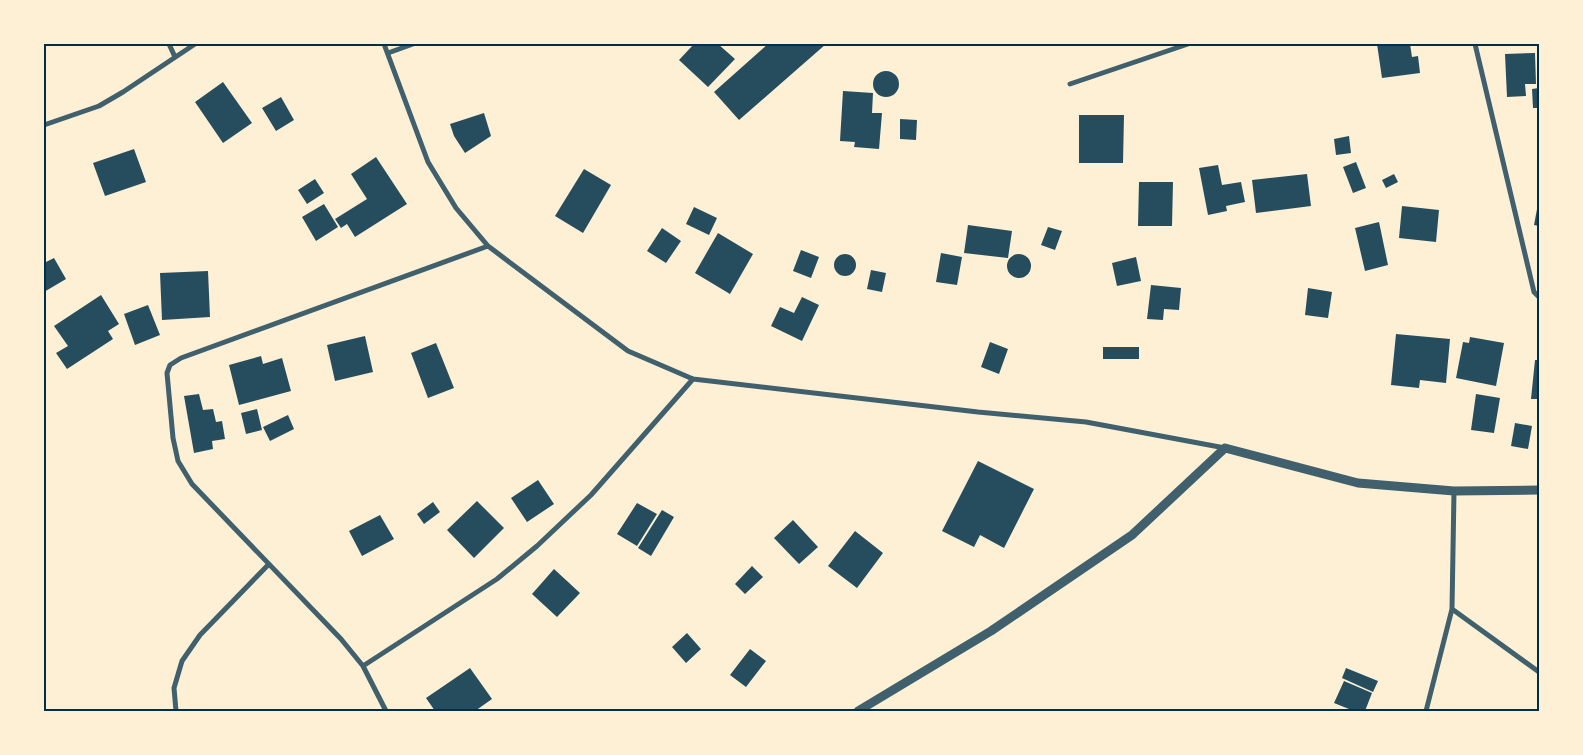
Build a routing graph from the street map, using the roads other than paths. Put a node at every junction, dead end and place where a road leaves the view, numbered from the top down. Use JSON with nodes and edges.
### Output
{"nodes":[{"id":1,"x":169,"y":44,"type":"edge"},
{"id":2,"x":195,"y":44,"type":"edge"},
{"id":3,"x":384,"y":44,"type":"edge"},
{"id":4,"x":413,"y":44,"type":"edge"},
{"id":5,"x":1188,"y":44,"type":"edge"},
{"id":6,"x":1475,"y":44,"type":"edge"},
{"id":7,"x":388,"y":53,"type":"junction"},
{"id":8,"x":176,"y":57,"type":"junction"},
{"id":9,"x":1070,"y":84,"type":"dead end"},
{"id":10,"x":44,"y":124,"type":"edge"},
{"id":11,"x":488,"y":246,"type":"junction"},
{"id":12,"x":1539,"y":297,"type":"edge"},
{"id":13,"x":693,"y":379,"type":"junction"},
{"id":14,"x":1225,"y":448,"type":"junction"},
{"id":15,"x":1539,"y":490,"type":"edge"},
{"id":16,"x":1454,"y":491,"type":"junction"},
{"id":17,"x":269,"y":564,"type":"junction"},
{"id":18,"x":1452,"y":609,"type":"junction"},
{"id":19,"x":363,"y":666,"type":"junction"},
{"id":20,"x":1539,"y":672,"type":"edge"},
{"id":21,"x":176,"y":711,"type":"edge"},
{"id":22,"x":386,"y":711,"type":"edge"},
{"id":23,"x":858,"y":711,"type":"edge"},
{"id":24,"x":1426,"y":711,"type":"edge"}],
"edges":[{"from":1,"to":8,"type":"street"},
{"from":2,"to":8,"type":"street"},
{"from":3,"to":7,"type":"street"},
{"from":4,"to":7,"type":"street"},
{"from":5,"to":9,"type":"street"},
{"from":6,"to":12,"type":"street"},
{"from":7,"to":11,"type":"street"},
{"from":8,"to":10,"type":"street"},
{"from":11,"to":13,"type":"street"},
{"from":11,"to":17,"type":"street"},
{"from":13,"to":14,"type":"street"},
{"from":13,"to":19,"type":"street"},
{"from":14,"to":16,"type":"street"},
{"from":14,"to":23,"type":"street"},
{"from":15,"to":16,"type":"street"},
{"from":16,"to":18,"type":"street"},
{"from":17,"to":19,"type":"street"},
{"from":17,"to":21,"type":"street"},
{"from":18,"to":20,"type":"street"},
{"from":18,"to":24,"type":"street"},
{"from":19,"to":22,"type":"street"}]}
